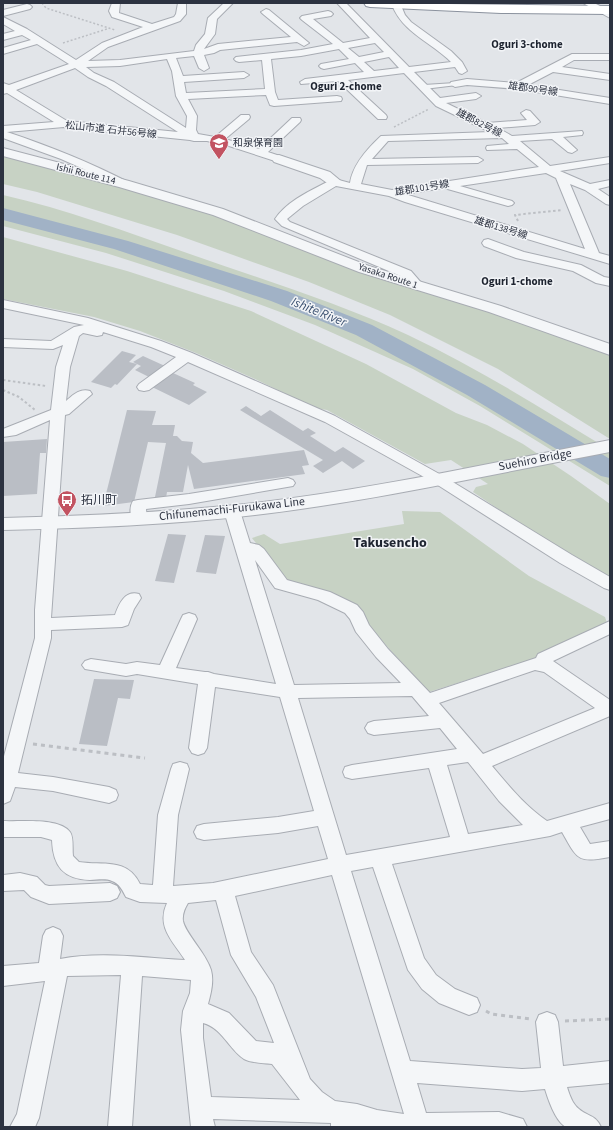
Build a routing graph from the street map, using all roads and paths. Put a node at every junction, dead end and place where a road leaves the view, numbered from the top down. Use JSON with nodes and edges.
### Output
{"nodes":[{"id":1,"x":42,"y":3,"type":"edge"},
{"id":2,"x":116,"y":3,"type":"edge"},
{"id":3,"x":182,"y":3,"type":"edge"},
{"id":4,"x":230,"y":3,"type":"edge"},
{"id":5,"x":340,"y":3,"type":"edge"},
{"id":6,"x":370,"y":3,"type":"edge"},
{"id":7,"x":504,"y":3,"type":"edge"},
{"id":8,"x":318,"y":4,"type":"edge"},
{"id":9,"x":397,"y":5,"type":"junction"},
{"id":10,"x":27,"y":7,"type":"dead end"},
{"id":11,"x":601,"y":8,"type":"edge"},
{"id":12,"x":266,"y":12,"type":"dead end"},
{"id":13,"x":3,"y":13,"type":"edge"},
{"id":14,"x":3,"y":20,"type":"edge"},
{"id":15,"x":110,"y":28,"type":"junction"},
{"id":16,"x":154,"y":28,"type":"junction"},
{"id":17,"x":24,"y":31,"type":"junction"},
{"id":18,"x":130,"y":35,"type":"junction"},
{"id":19,"x":3,"y":37,"type":"edge"},
{"id":20,"x":299,"y":39,"type":"junction"},
{"id":21,"x":375,"y":40,"type":"junction"},
{"id":22,"x":37,"y":41,"type":"junction"},
{"id":23,"x":341,"y":46,"type":"junction"},
{"id":24,"x":49,"y":47,"type":"junction"},
{"id":25,"x":3,"y":51,"type":"edge"},
{"id":26,"x":312,"y":51,"type":"junction"},
{"id":27,"x":198,"y":53,"type":"junction"},
{"id":28,"x":390,"y":54,"type":"junction"},
{"id":29,"x":170,"y":56,"type":"junction"},
{"id":30,"x":266,"y":57,"type":"junction"},
{"id":31,"x":610,"y":57,"type":"edge"},
{"id":32,"x":239,"y":60,"type":"dead end"},
{"id":33,"x":357,"y":60,"type":"junction"},
{"id":34,"x":77,"y":64,"type":"junction"},
{"id":35,"x":458,"y":64,"type":"junction"},
{"id":36,"x":324,"y":66,"type":"dead end"},
{"id":37,"x":204,"y":68,"type":"dead end"},
{"id":38,"x":552,"y":69,"type":"junction"},
{"id":39,"x":407,"y":70,"type":"junction"},
{"id":40,"x":372,"y":74,"type":"junction"},
{"id":41,"x":244,"y":75,"type":"dead end"},
{"id":42,"x":340,"y":78,"type":"junction"},
{"id":43,"x":533,"y":78,"type":"junction"},
{"id":44,"x":179,"y":79,"type":"junction"},
{"id":45,"x":305,"y":82,"type":"dead end"},
{"id":46,"x":467,"y":82,"type":"junction"},
{"id":47,"x":556,"y":82,"type":"dead end"},
{"id":48,"x":610,"y":83,"type":"edge"},
{"id":49,"x":455,"y":84,"type":"joint"},
{"id":50,"x":518,"y":86,"type":"junction"},
{"id":51,"x":424,"y":87,"type":"junction"},
{"id":52,"x":5,"y":89,"type":"edge"},
{"id":53,"x":270,"y":92,"type":"junction"},
{"id":54,"x":181,"y":96,"type":"junction"},
{"id":55,"x":476,"y":96,"type":"dead end"},
{"id":56,"x":336,"y":99,"type":"dead end"},
{"id":57,"x":610,"y":101,"type":"edge"},
{"id":58,"x":439,"y":102,"type":"junction"},
{"id":59,"x":526,"y":113,"type":"dead end"},
{"id":60,"x":382,"y":116,"type":"dead end"},
{"id":61,"x":245,"y":117,"type":"dead end"},
{"id":62,"x":296,"y":120,"type":"dead end"},
{"id":63,"x":64,"y":124,"type":"junction"},
{"id":64,"x":487,"y":126,"type":"junction"},
{"id":65,"x":3,"y":129,"type":"edge"},
{"id":66,"x":578,"y":133,"type":"dead end"},
{"id":67,"x":3,"y":134,"type":"edge"},
{"id":68,"x":554,"y":135,"type":"junction"},
{"id":69,"x":507,"y":137,"type":"junction"},
{"id":70,"x":194,"y":138,"type":"junction"},
{"id":71,"x":385,"y":138,"type":"junction"},
{"id":72,"x":217,"y":140,"type":"junction"},
{"id":73,"x":520,"y":146,"type":"junction"},
{"id":74,"x":491,"y":148,"type":"dead end"},
{"id":75,"x":572,"y":150,"type":"dead end"},
{"id":76,"x":3,"y":152,"type":"edge"},
{"id":77,"x":261,"y":153,"type":"junction"},
{"id":78,"x":279,"y":159,"type":"joint"},
{"id":79,"x":478,"y":160,"type":"dead end"},
{"id":80,"x":610,"y":160,"type":"edge"},
{"id":81,"x":365,"y":162,"type":"junction"},
{"id":82,"x":547,"y":169,"type":"junction"},
{"id":83,"x":561,"y":176,"type":"junction"},
{"id":84,"x":485,"y":178,"type":"junction"},
{"id":85,"x":335,"y":182,"type":"junction"},
{"id":86,"x":610,"y":183,"type":"edge"},
{"id":87,"x":124,"y":184,"type":"junction"},
{"id":88,"x":444,"y":184,"type":"junction"},
{"id":89,"x":355,"y":187,"type":"junction"},
{"id":90,"x":589,"y":188,"type":"junction"},
{"id":91,"x":392,"y":193,"type":"junction"},
{"id":92,"x":169,"y":196,"type":"joint"},
{"id":93,"x":609,"y":200,"type":"edge"},
{"id":94,"x":508,"y":203,"type":"junction"},
{"id":95,"x":574,"y":208,"type":"junction"},
{"id":96,"x":516,"y":214,"type":"junction"},
{"id":97,"x":524,"y":235,"type":"junction"},
{"id":98,"x":488,"y":243,"type":"dead end"},
{"id":99,"x":594,"y":256,"type":"junction"},
{"id":100,"x":610,"y":260,"type":"edge"},
{"id":101,"x":610,"y":282,"type":"edge"},
{"id":102,"x":418,"y":286,"type":"junction"},
{"id":103,"x":3,"y":304,"type":"edge"},
{"id":104,"x":73,"y":334,"type":"junction"},
{"id":105,"x":142,"y":338,"type":"junction"},
{"id":106,"x":3,"y":343,"type":"edge"},
{"id":107,"x":610,"y":350,"type":"edge"},
{"id":108,"x":187,"y":356,"type":"junction"},
{"id":109,"x":3,"y":380,"type":"edge"},
{"id":110,"x":61,"y":387,"type":"junction"},
{"id":111,"x":144,"y":387,"type":"dead end"},
{"id":112,"x":3,"y":390,"type":"edge"},
{"id":113,"x":85,"y":394,"type":"dead end"},
{"id":114,"x":51,"y":416,"type":"junction"},
{"id":115,"x":3,"y":433,"type":"edge"},
{"id":116,"x":610,"y":446,"type":"edge"},
{"id":117,"x":459,"y":474,"type":"joint"},
{"id":118,"x":438,"y":479,"type":"junction"},
{"id":119,"x":288,"y":483,"type":"dead end"},
{"id":120,"x":232,"y":511,"type":"junction"},
{"id":121,"x":139,"y":519,"type":"junction"},
{"id":122,"x":50,"y":523,"type":"junction"},
{"id":123,"x":3,"y":524,"type":"edge"},
{"id":124,"x":243,"y":547,"type":"junction"},
{"id":125,"x":610,"y":584,"type":"edge"},
{"id":126,"x":133,"y":598,"type":"dead end"},
{"id":127,"x":189,"y":619,"type":"dead end"},
{"id":128,"x":43,"y":624,"type":"junction"},
{"id":129,"x":610,"y":627,"type":"edge"},
{"id":130,"x":541,"y":664,"type":"junction"},
{"id":131,"x":91,"y":665,"type":"dead end"},
{"id":132,"x":166,"y":672,"type":"junction"},
{"id":133,"x":208,"y":678,"type":"junction"},
{"id":134,"x":287,"y":692,"type":"junction"},
{"id":135,"x":421,"y":695,"type":"junction"},
{"id":136,"x":610,"y":709,"type":"edge"},
{"id":137,"x":444,"y":721,"type":"junction"},
{"id":138,"x":385,"y":731,"type":"dead end"},
{"id":139,"x":17,"y":742,"type":"junction"},
{"id":140,"x":204,"y":744,"type":"dead end"},
{"id":141,"x":145,"y":758,"type":"dead end"},
{"id":142,"x":436,"y":759,"type":"junction"},
{"id":143,"x":476,"y":759,"type":"junction"},
{"id":144,"x":180,"y":769,"type":"dead end"},
{"id":145,"x":352,"y":772,"type":"dead end"},
{"id":146,"x":5,"y":787,"type":"edge"},
{"id":147,"x":110,"y":795,"type":"dead end"},
{"id":148,"x":610,"y":812,"type":"edge"},
{"id":149,"x":325,"y":817,"type":"junction"},
{"id":150,"x":568,"y":823,"type":"junction"},
{"id":151,"x":3,"y":829,"type":"edge"},
{"id":152,"x":544,"y":829,"type":"junction"},
{"id":153,"x":204,"y":832,"type":"dead end"},
{"id":154,"x":461,"y":843,"type":"junction"},
{"id":155,"x":609,"y":852,"type":"edge"},
{"id":156,"x":380,"y":858,"type":"junction"},
{"id":157,"x":339,"y":865,"type":"junction"},
{"id":158,"x":3,"y":883,"type":"edge"},
{"id":159,"x":223,"y":890,"type":"junction"},
{"id":160,"x":110,"y":892,"type":"dead end"},
{"id":161,"x":172,"y":895,"type":"junction"},
{"id":162,"x":53,"y":936,"type":"dead end"},
{"id":163,"x":132,"y":965,"type":"junction"},
{"id":164,"x":53,"y":969,"type":"junction"},
{"id":165,"x":201,"y":971,"type":"junction"},
{"id":166,"x":3,"y":976,"type":"edge"},
{"id":167,"x":469,"y":1005,"type":"dead end"},
{"id":168,"x":194,"y":1011,"type":"junction"},
{"id":169,"x":547,"y":1022,"type":"dead end"},
{"id":170,"x":402,"y":1071,"type":"junction"},
{"id":171,"x":610,"y":1072,"type":"edge"},
{"id":172,"x":553,"y":1076,"type":"junction"},
{"id":173,"x":301,"y":1084,"type":"junction"},
{"id":174,"x":339,"y":1117,"type":"edge"},
{"id":175,"x":201,"y":1118,"type":"edge"},
{"id":176,"x":418,"y":1126,"type":"edge"},
{"id":177,"x":22,"y":1127,"type":"edge"},
{"id":178,"x":120,"y":1127,"type":"edge"},
{"id":179,"x":515,"y":1127,"type":"edge"},
{"id":180,"x":589,"y":1127,"type":"edge"}],
"edges":[{"from":1,"to":15,"type":"path"},
{"from":2,"to":16,"type":"street"},
{"from":3,"to":16,"type":"street"},
{"from":4,"to":27,"type":"street"},
{"from":5,"to":21,"type":"street","name":"雄郡82号線"},
{"from":6,"to":9,"type":"highway"},
{"from":7,"to":11,"type":"highway"},
{"from":8,"to":23,"type":"street"},
{"from":9,"to":11,"type":"highway"},
{"from":9,"to":35,"type":"street"},
{"from":10,"to":13,"type":"street"},
{"from":12,"to":20,"type":"street"},
{"from":14,"to":17,"type":"street"},
{"from":15,"to":18,"type":"path"},
{"from":15,"to":24,"type":"path"},
{"from":16,"to":18,"type":"street"},
{"from":17,"to":19,"type":"street"},
{"from":17,"to":22,"type":"street"},
{"from":18,"to":34,"type":"street"},
{"from":20,"to":26,"type":"street"},
{"from":20,"to":27,"type":"street"},
{"from":21,"to":23,"type":"street"},
{"from":21,"to":28,"type":"street","name":"雄郡82号線"},
{"from":22,"to":24,"type":"street"},
{"from":22,"to":25,"type":"street"},
{"from":23,"to":26,"type":"street"},
{"from":23,"to":33,"type":"street"},
{"from":24,"to":34,"type":"street"},
{"from":26,"to":30,"type":"street"},
{"from":27,"to":29,"type":"street"},
{"from":27,"to":37,"type":"street"},
{"from":28,"to":33,"type":"street"},
{"from":28,"to":39,"type":"street","name":"雄郡82号線"},
{"from":29,"to":34,"type":"street"},
{"from":29,"to":44,"type":"street"},
{"from":30,"to":32,"type":"street"},
{"from":30,"to":53,"type":"street"},
{"from":31,"to":38,"type":"street"},
{"from":33,"to":36,"type":"street"},
{"from":33,"to":40,"type":"street"},
{"from":34,"to":52,"type":"street"},
{"from":34,"to":70,"type":"street"},
{"from":35,"to":39,"type":"street"},
{"from":35,"to":46,"type":"street"},
{"from":38,"to":43,"type":"street"},
{"from":38,"to":48,"type":"street"},
{"from":39,"to":40,"type":"street"},
{"from":39,"to":51,"type":"street","name":"雄郡82号線"},
{"from":40,"to":42,"type":"street"},
{"from":41,"to":44,"type":"street"},
{"from":42,"to":45,"type":"street"},
{"from":42,"to":60,"type":"street"},
{"from":43,"to":47,"type":"street"},
{"from":43,"to":50,"type":"street"},
{"from":44,"to":54,"type":"street"},
{"from":46,"to":49,"type":"street","name":"雄郡90号線"},
{"from":46,"to":50,"type":"street","name":"雄郡90号線"},
{"from":49,"to":51,"type":"lane"},
{"from":50,"to":57,"type":"street","name":"雄郡90号線"},
{"from":51,"to":58,"type":"street","name":"雄郡82号線"},
{"from":52,"to":63,"type":"street"},
{"from":53,"to":54,"type":"street"},
{"from":53,"to":56,"type":"street"},
{"from":54,"to":70,"type":"street"},
{"from":55,"to":58,"type":"street"},
{"from":58,"to":64,"type":"street","name":"雄郡82号線"},
{"from":58,"to":71,"type":"path"},
{"from":59,"to":64,"type":"street"},
{"from":61,"to":72,"type":"street"},
{"from":62,"to":77,"type":"street"},
{"from":63,"to":65,"type":"street","name":"松山市道 石井56号線"},
{"from":63,"to":70,"type":"street","name":"松山市道 石井56号線"},
{"from":64,"to":69,"type":"street","name":"雄郡82号線"},
{"from":66,"to":68,"type":"street"},
{"from":67,"to":87,"type":"street"},
{"from":68,"to":69,"type":"street"},
{"from":68,"to":75,"type":"street"},
{"from":69,"to":71,"type":"street"},
{"from":69,"to":73,"type":"street","name":"雄郡82号線"},
{"from":70,"to":72,"type":"street","name":"松山市道 石井56号線"},
{"from":71,"to":81,"type":"street"},
{"from":72,"to":77,"type":"street","name":"松山市道 石井56号線"},
{"from":73,"to":74,"type":"street"},
{"from":73,"to":82,"type":"street","name":"雄郡82号線"},
{"from":76,"to":87,"type":"street","name":"Ishii Route 114"},
{"from":77,"to":78,"type":"street","name":"松山市道 石井56号線"},
{"from":78,"to":85,"type":"street"},
{"from":79,"to":81,"type":"street"},
{"from":80,"to":82,"type":"street","name":"雄郡101号線"},
{"from":81,"to":89,"type":"street"},
{"from":82,"to":83,"type":"street","name":"雄郡82号線"},
{"from":82,"to":84,"type":"street","name":"雄郡101号線"},
{"from":83,"to":90,"type":"street","name":"雄郡82号線"},
{"from":83,"to":95,"type":"street"},
{"from":84,"to":88,"type":"street","name":"雄郡101号線"},
{"from":84,"to":94,"type":"street"},
{"from":85,"to":89,"type":"street","name":"雄郡101号線"},
{"from":85,"to":102,"type":"street"},
{"from":86,"to":90,"type":"street"},
{"from":87,"to":92,"type":"street","name":"Ishii Route 114"},
{"from":88,"to":91,"type":"street","name":"雄郡101号線"},
{"from":88,"to":94,"type":"street"},
{"from":89,"to":91,"type":"street","name":"雄郡101号線"},
{"from":90,"to":93,"type":"street","name":"雄郡82号線"},
{"from":91,"to":97,"type":"street","name":"雄郡138号線"},
{"from":92,"to":102,"type":"street","name":"Yasaka Route 1"},
{"from":94,"to":96,"type":"street"},
{"from":95,"to":96,"type":"path"},
{"from":95,"to":99,"type":"street"},
{"from":96,"to":97,"type":"path"},
{"from":97,"to":99,"type":"street","name":"雄郡138号線"},
{"from":98,"to":101,"type":"street"},
{"from":99,"to":100,"type":"street","name":"雄郡138号線"},
{"from":102,"to":107,"type":"street","name":"Yasaka Route 1"},
{"from":103,"to":105,"type":"street"},
{"from":104,"to":105,"type":"street"},
{"from":104,"to":106,"type":"street"},
{"from":104,"to":110,"type":"street"},
{"from":105,"to":108,"type":"street"},
{"from":108,"to":111,"type":"street"},
{"from":108,"to":118,"type":"street"},
{"from":109,"to":110,"type":"path"},
{"from":110,"to":114,"type":"street"},
{"from":112,"to":114,"type":"path"},
{"from":113,"to":114,"type":"street"},
{"from":114,"to":115,"type":"street"},
{"from":114,"to":122,"type":"street"},
{"from":116,"to":117,"type":"street","name":"Suehiro Bridge"},
{"from":117,"to":118,"type":"street","name":"Chifunemachi-Furukawa Line"},
{"from":118,"to":120,"type":"street","name":"Chifunemachi-Furukawa Line"},
{"from":118,"to":125,"type":"street"},
{"from":119,"to":121,"type":"street"},
{"from":120,"to":121,"type":"street","name":"Chifunemachi-Furukawa Line"},
{"from":120,"to":124,"type":"street"},
{"from":121,"to":122,"type":"street","name":"Chifunemachi-Furukawa Line"},
{"from":122,"to":123,"type":"street","name":"Chifunemachi-Furukawa Line"},
{"from":122,"to":128,"type":"street"},
{"from":124,"to":134,"type":"street"},
{"from":124,"to":135,"type":"street"},
{"from":126,"to":128,"type":"street"},
{"from":127,"to":132,"type":"street"},
{"from":128,"to":139,"type":"street"},
{"from":129,"to":130,"type":"street"},
{"from":130,"to":135,"type":"street"},
{"from":130,"to":136,"type":"street"},
{"from":131,"to":132,"type":"street"},
{"from":132,"to":133,"type":"street"},
{"from":133,"to":134,"type":"street"},
{"from":133,"to":140,"type":"street"},
{"from":134,"to":135,"type":"street"},
{"from":134,"to":149,"type":"street"},
{"from":135,"to":137,"type":"street"},
{"from":136,"to":143,"type":"street"},
{"from":137,"to":138,"type":"street"},
{"from":137,"to":143,"type":"street"},
{"from":139,"to":141,"type":"path"},
{"from":139,"to":146,"type":"street"},
{"from":142,"to":143,"type":"street"},
{"from":142,"to":145,"type":"street"},
{"from":142,"to":154,"type":"street"},
{"from":143,"to":152,"type":"street"},
{"from":144,"to":161,"type":"street"},
{"from":146,"to":147,"type":"street"},
{"from":148,"to":150,"type":"street"},
{"from":149,"to":153,"type":"street"},
{"from":149,"to":157,"type":"street"},
{"from":150,"to":152,"type":"street"},
{"from":150,"to":155,"type":"street"},
{"from":151,"to":161,"type":"street"},
{"from":152,"to":154,"type":"street"},
{"from":154,"to":156,"type":"street"},
{"from":156,"to":157,"type":"street"},
{"from":156,"to":167,"type":"street"},
{"from":157,"to":159,"type":"street"},
{"from":157,"to":170,"type":"street"},
{"from":158,"to":160,"type":"street"},
{"from":159,"to":161,"type":"street"},
{"from":159,"to":173,"type":"street"},
{"from":161,"to":165,"type":"street"},
{"from":162,"to":164,"type":"street"},
{"from":163,"to":164,"type":"street"},
{"from":163,"to":165,"type":"street"},
{"from":163,"to":178,"type":"street"},
{"from":164,"to":166,"type":"street"},
{"from":164,"to":177,"type":"street"},
{"from":165,"to":168,"type":"street"},
{"from":168,"to":173,"type":"street"},
{"from":168,"to":175,"type":"street"},
{"from":169,"to":172,"type":"street"},
{"from":170,"to":172,"type":"street"},
{"from":170,"to":176,"type":"street"},
{"from":171,"to":172,"type":"street"},
{"from":172,"to":180,"type":"street"},
{"from":173,"to":174,"type":"street"},
{"from":174,"to":175,"type":"street"},
{"from":174,"to":176,"type":"street"},
{"from":176,"to":179,"type":"street"}]}
